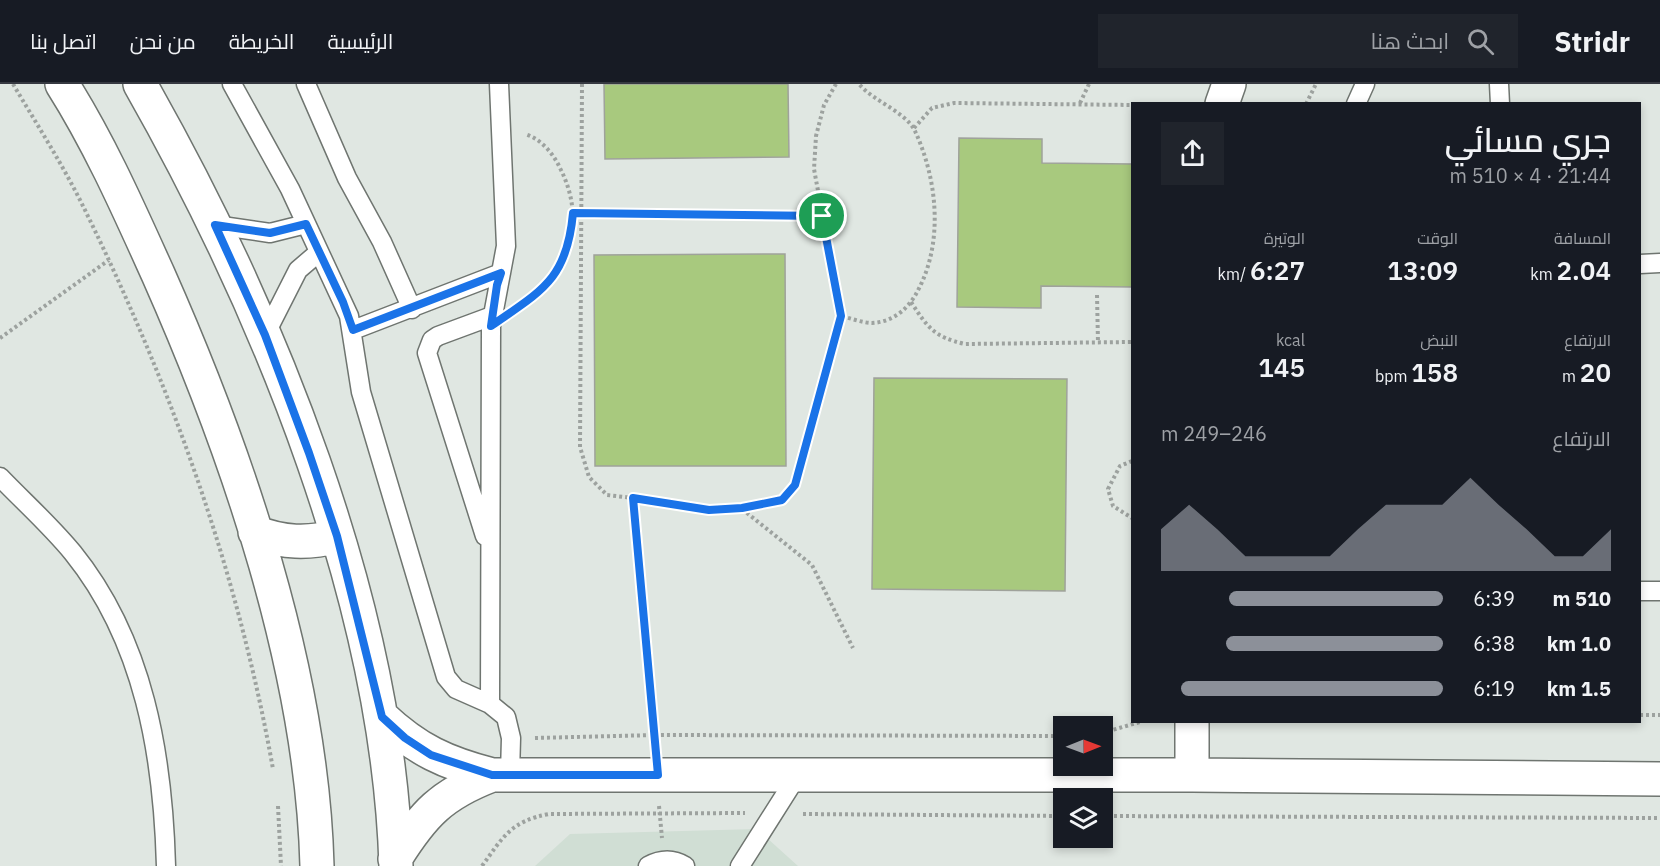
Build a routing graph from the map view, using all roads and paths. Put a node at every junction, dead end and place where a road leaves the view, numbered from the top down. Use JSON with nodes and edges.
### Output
{"nodes":[{"id":1,"x":13,"y":84,"type":"edge"},
{"id":2,"x":62,"y":84,"type":"edge"},
{"id":3,"x":140,"y":84,"type":"edge"},
{"id":4,"x":232,"y":84,"type":"edge"},
{"id":5,"x":306,"y":84,"type":"edge"},
{"id":6,"x":499,"y":84,"type":"edge"},
{"id":7,"x":582,"y":84,"type":"edge"},
{"id":8,"x":836,"y":84,"type":"edge"},
{"id":9,"x":860,"y":84,"type":"edge"},
{"id":10,"x":1089,"y":84,"type":"edge"},
{"id":11,"x":1229,"y":84,"type":"edge"},
{"id":12,"x":1316,"y":84,"type":"edge"},
{"id":13,"x":1365,"y":84,"type":"edge"},
{"id":14,"x":1500,"y":84,"type":"edge"},
{"id":15,"x":1223,"y":102,"type":"edge"},
{"id":16,"x":1307,"y":102,"type":"edge"},
{"id":17,"x":1357,"y":102,"type":"edge"},
{"id":18,"x":1500,"y":102,"type":"edge"},
{"id":19,"x":1080,"y":103,"type":"junction"},
{"id":20,"x":1131,"y":105,"type":"edge"},
{"id":21,"x":502,"y":126,"type":"junction"},
{"id":22,"x":914,"y":128,"type":"junction"},
{"id":23,"x":573,"y":213,"type":"junction"},
{"id":24,"x":581,"y":213,"type":"junction"},
{"id":25,"x":822,"y":216,"type":"junction"},
{"id":26,"x":306,"y":224,"type":"junction"},
{"id":27,"x":215,"y":225,"type":"junction"},
{"id":28,"x":319,"y":252,"type":"junction"},
{"id":29,"x":1641,"y":264,"type":"edge"},
{"id":30,"x":1660,"y":264,"type":"edge"},
{"id":31,"x":501,"y":273,"type":"junction"},
{"id":32,"x":1097,"y":295,"type":"dead end"},
{"id":33,"x":911,"y":302,"type":"junction"},
{"id":34,"x":412,"y":309,"type":"junction"},
{"id":35,"x":841,"y":316,"type":"junction"},
{"id":36,"x":491,"y":321,"type":"junction"},
{"id":37,"x":353,"y":330,"type":"junction"},
{"id":38,"x":265,"y":335,"type":"junction"},
{"id":39,"x":1131,"y":342,"type":"edge"},
{"id":40,"x":1098,"y":343,"type":"junction"},
{"id":41,"x":1131,"y":461,"type":"edge"},
{"id":42,"x":0,"y":477,"type":"edge"},
{"id":43,"x":633,"y":498,"type":"junction"},
{"id":44,"x":742,"y":508,"type":"junction"},
{"id":45,"x":1131,"y":517,"type":"edge"},
{"id":46,"x":255,"y":532,"type":"junction"},
{"id":47,"x":337,"y":536,"type":"junction"},
{"id":48,"x":490,"y":553,"type":"junction"},
{"id":49,"x":1641,"y":591,"type":"edge"},
{"id":50,"x":1660,"y":591,"type":"edge"},
{"id":51,"x":853,"y":648,"type":"dead end"},
{"id":52,"x":490,"y":704,"type":"junction"},
{"id":53,"x":1660,"y":715,"type":"edge"},
{"id":54,"x":1641,"y":716,"type":"edge"},
{"id":55,"x":382,"y":717,"type":"junction"},
{"id":56,"x":1137,"y":723,"type":"edge"},
{"id":57,"x":1192,"y":723,"type":"edge"},
{"id":58,"x":1113,"y":730,"type":"edge"},
{"id":59,"x":501,"y":774,"type":"junction"},
{"id":60,"x":658,"y":775,"type":"junction"},
{"id":61,"x":1192,"y":775,"type":"junction"},
{"id":62,"x":797,"y":776,"type":"junction"},
{"id":63,"x":275,"y":779,"type":"dead end"},
{"id":64,"x":1660,"y":779,"type":"edge"},
{"id":65,"x":278,"y":801,"type":"dead end"},
{"id":66,"x":1113,"y":816,"type":"edge"},
{"id":67,"x":1660,"y":818,"type":"edge"},
{"id":68,"x":395,"y":863,"type":"edge"},
{"id":69,"x":656,"y":863,"type":"edge"},
{"id":70,"x":166,"y":866,"type":"edge"},
{"id":71,"x":281,"y":866,"type":"edge"},
{"id":72,"x":317,"y":866,"type":"edge"},
{"id":73,"x":686,"y":866,"type":"edge"},
{"id":74,"x":740,"y":866,"type":"edge"}],
"edges":[{"from":1,"to":63,"type":"path"},
{"from":2,"to":46,"type":"street"},
{"from":3,"to":27,"type":"street"},
{"from":4,"to":26,"type":"lane"},
{"from":5,"to":34,"type":"lane"},
{"from":6,"to":21,"type":"lane"},
{"from":7,"to":24,"type":"path"},
{"from":8,"to":25,"type":"path"},
{"from":9,"to":22,"type":"path"},
{"from":10,"to":19,"type":"path"},
{"from":11,"to":15,"type":"street"},
{"from":12,"to":16,"type":"path"},
{"from":13,"to":17,"type":"lane"},
{"from":14,"to":18,"type":"lane"},
{"from":19,"to":20,"type":"path"},
{"from":19,"to":22,"type":"path"},
{"from":21,"to":23,"type":"path"},
{"from":21,"to":31,"type":"lane"},
{"from":22,"to":33,"type":"path"},
{"from":23,"to":24,"type":"path"},
{"from":23,"to":36,"type":"path"},
{"from":24,"to":25,"type":"path"},
{"from":24,"to":43,"type":"path"},
{"from":25,"to":35,"type":"path"},
{"from":26,"to":27,"type":"lane"},
{"from":26,"to":28,"type":"lane"},
{"from":27,"to":38,"type":"street"},
{"from":28,"to":37,"type":"lane"},
{"from":28,"to":38,"type":"lane"},
{"from":29,"to":30,"type":"lane"},
{"from":31,"to":34,"type":"lane"},
{"from":31,"to":36,"type":"lane"},
{"from":32,"to":40,"type":"path"},
{"from":33,"to":35,"type":"path"},
{"from":33,"to":40,"type":"path"},
{"from":34,"to":37,"type":"lane"},
{"from":35,"to":44,"type":"path"},
{"from":36,"to":48,"type":"lane"},
{"from":36,"to":48,"type":"lane"},
{"from":37,"to":52,"type":"lane"},
{"from":38,"to":47,"type":"street"},
{"from":39,"to":40,"type":"path"},
{"from":41,"to":45,"type":"path"},
{"from":42,"to":70,"type":"lane"},
{"from":43,"to":44,"type":"path"},
{"from":43,"to":60,"type":"path"},
{"from":44,"to":51,"type":"path"},
{"from":46,"to":47,"type":"street"},
{"from":46,"to":72,"type":"street"},
{"from":47,"to":55,"type":"street"},
{"from":48,"to":52,"type":"lane"},
{"from":49,"to":50,"type":"lane"},
{"from":52,"to":59,"type":"lane"},
{"from":53,"to":54,"type":"path"},
{"from":55,"to":59,"type":"street"},
{"from":55,"to":68,"type":"street"},
{"from":56,"to":58,"type":"path"},
{"from":57,"to":61,"type":"street"},
{"from":59,"to":60,"type":"street"},
{"from":59,"to":68,"type":"street"},
{"from":60,"to":62,"type":"street"},
{"from":60,"to":69,"type":"path"},
{"from":61,"to":62,"type":"street"},
{"from":61,"to":64,"type":"street"},
{"from":62,"to":74,"type":"lane"},
{"from":65,"to":71,"type":"path"},
{"from":66,"to":67,"type":"path"},
{"from":69,"to":73,"type":"lane"}]}
